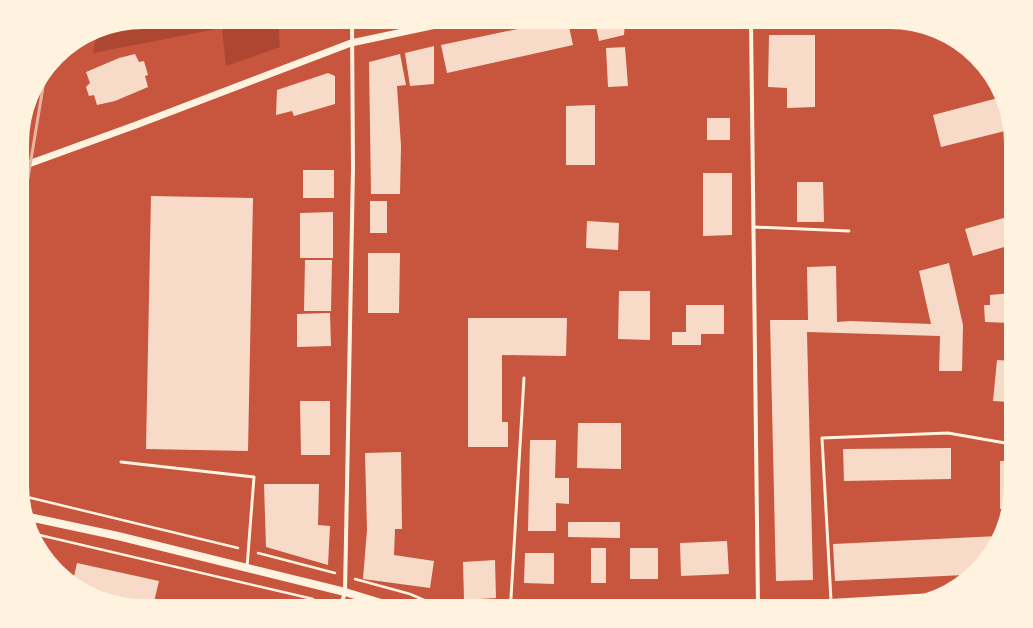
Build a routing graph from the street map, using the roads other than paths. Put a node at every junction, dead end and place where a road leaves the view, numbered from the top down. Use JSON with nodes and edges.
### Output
{"nodes":[{"id":1,"x":352,"y":29,"type":"edge"},
{"id":2,"x":417,"y":29,"type":"edge"},
{"id":3,"x":751,"y":29,"type":"edge"},
{"id":4,"x":351,"y":43,"type":"junction"},
{"id":5,"x":29,"y":164,"type":"edge"},
{"id":6,"x":754,"y":227,"type":"junction"},
{"id":7,"x":850,"y":232,"type":"dead end"},
{"id":8,"x":524,"y":378,"type":"dead end"},
{"id":9,"x":1004,"y":443,"type":"edge"},
{"id":10,"x":121,"y":462,"type":"dead end"},
{"id":11,"x":34,"y":518,"type":"edge"},
{"id":12,"x":247,"y":568,"type":"junction"},
{"id":13,"x":345,"y":592,"type":"junction"},
{"id":14,"x":910,"y":596,"type":"joint"},
{"id":15,"x":917,"y":596,"type":"edge"},
{"id":16,"x":343,"y":599,"type":"edge"},
{"id":17,"x":368,"y":599,"type":"edge"},
{"id":18,"x":511,"y":599,"type":"edge"},
{"id":19,"x":758,"y":599,"type":"edge"},
{"id":20,"x":831,"y":599,"type":"edge"},
{"id":21,"x":851,"y":599,"type":"edge"}],
"edges":[{"from":1,"to":4,"type":"street"},
{"from":2,"to":4,"type":"street"},
{"from":3,"to":6,"type":"street"},
{"from":4,"to":5,"type":"street"},
{"from":4,"to":13,"type":"street"},
{"from":6,"to":7,"type":"lane"},
{"from":6,"to":19,"type":"street"},
{"from":8,"to":18,"type":"lane"},
{"from":9,"to":20,"type":"lane"},
{"from":10,"to":12,"type":"lane"},
{"from":11,"to":12,"type":"main road"},
{"from":12,"to":13,"type":"main road"},
{"from":13,"to":16,"type":"street"},
{"from":13,"to":17,"type":"main road"},
{"from":14,"to":15,"type":"street"},
{"from":14,"to":21,"type":"street"}]}
